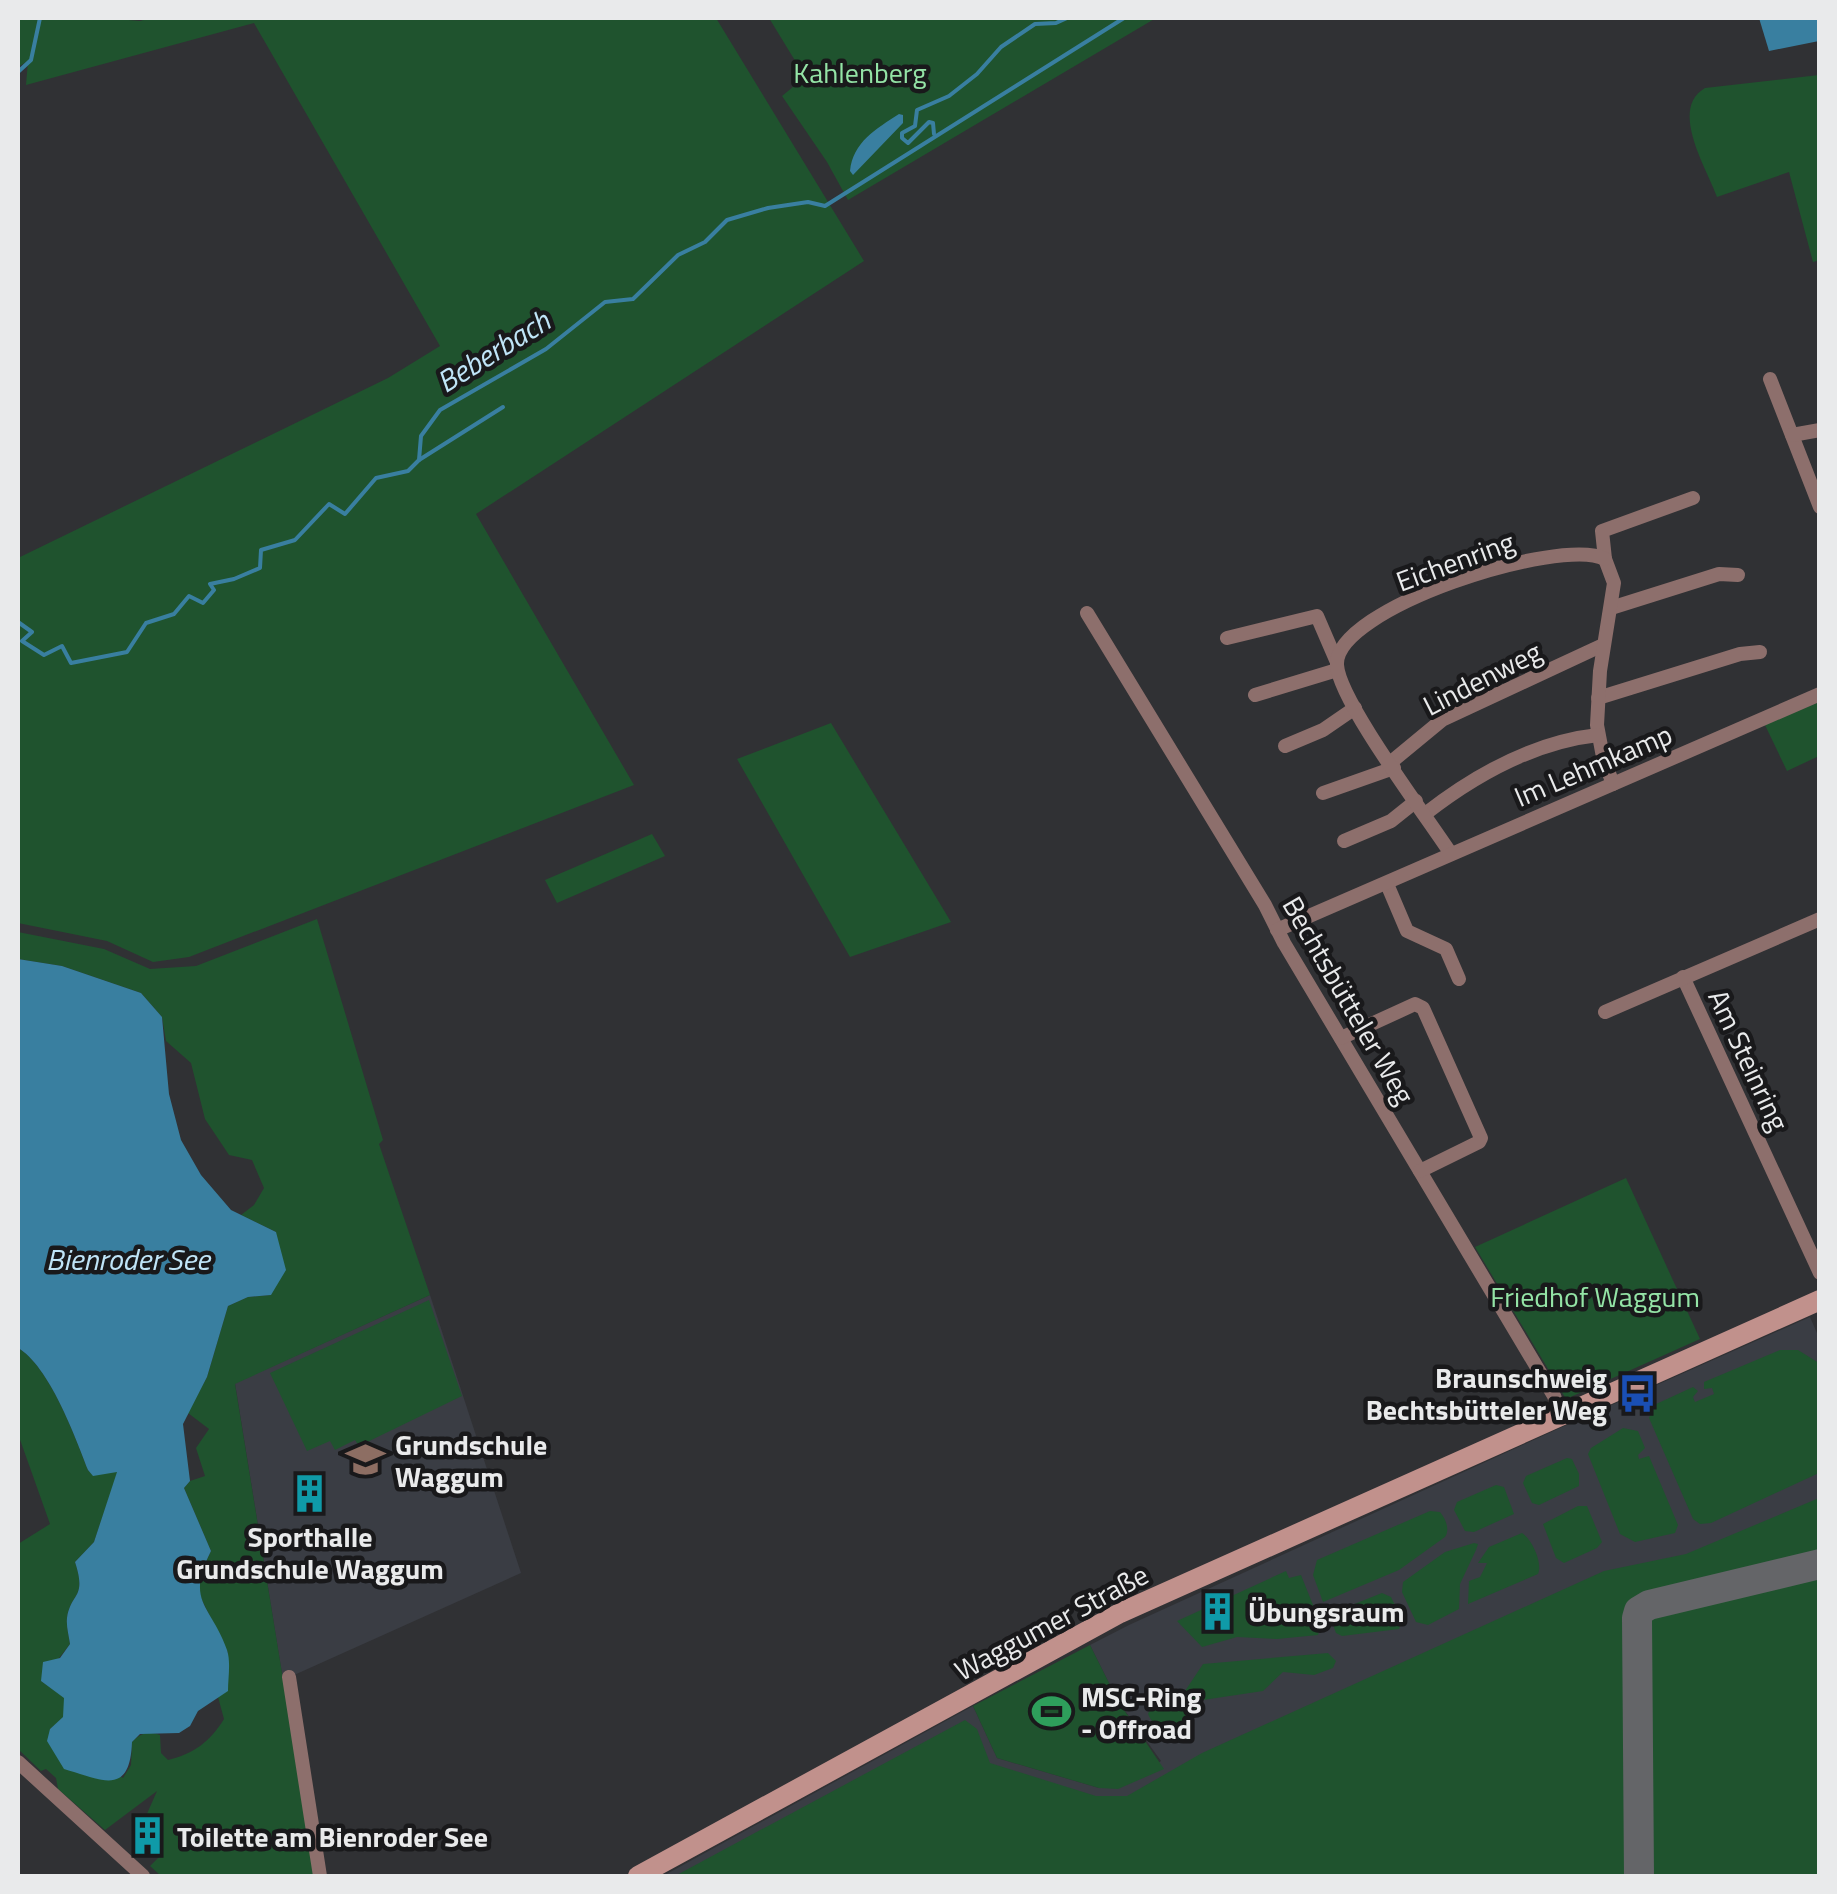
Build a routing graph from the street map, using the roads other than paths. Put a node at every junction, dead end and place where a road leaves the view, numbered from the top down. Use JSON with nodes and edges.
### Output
{"nodes":[{"id":1,"x":1770,"y":378,"type":"dead end"},
{"id":2,"x":1820,"y":430,"type":"edge"},
{"id":3,"x":1792,"y":436,"type":"junction"},
{"id":4,"x":1692,"y":498,"type":"dead end"},
{"id":5,"x":1818,"y":501,"type":"edge"},
{"id":6,"x":1605,"y":559,"type":"junction"},
{"id":7,"x":1738,"y":574,"type":"dead end"},
{"id":8,"x":1611,"y":608,"type":"junction"},
{"id":9,"x":1087,"y":613,"type":"dead end"},
{"id":10,"x":1228,"y":638,"type":"dead end"},
{"id":11,"x":1603,"y":646,"type":"junction"},
{"id":12,"x":1760,"y":652,"type":"dead end"},
{"id":13,"x":1337,"y":665,"type":"junction"},
{"id":14,"x":1820,"y":694,"type":"edge"},
{"id":15,"x":1256,"y":695,"type":"dead end"},
{"id":16,"x":1598,"y":698,"type":"junction"},
{"id":17,"x":1355,"y":708,"type":"junction"},
{"id":18,"x":1598,"y":734,"type":"junction"},
{"id":19,"x":1286,"y":746,"type":"dead end"},
{"id":20,"x":1391,"y":766,"type":"junction"},
{"id":21,"x":1613,"y":784,"type":"junction"},
{"id":22,"x":1323,"y":793,"type":"dead end"},
{"id":23,"x":1420,"y":807,"type":"junction"},
{"id":24,"x":1344,"y":841,"type":"dead end"},
{"id":25,"x":1452,"y":854,"type":"junction"},
{"id":26,"x":1386,"y":884,"type":"junction"},
{"id":27,"x":1820,"y":919,"type":"edge"},
{"id":28,"x":1278,"y":930,"type":"junction"},
{"id":29,"x":1683,"y":977,"type":"junction"},
{"id":30,"x":1459,"y":979,"type":"dead end"},
{"id":31,"x":1604,"y":1012,"type":"dead end"},
{"id":32,"x":1341,"y":1038,"type":"junction"},
{"id":33,"x":1420,"y":1171,"type":"junction"},
{"id":34,"x":1820,"y":1273,"type":"edge"},
{"id":35,"x":1820,"y":1300,"type":"edge"},
{"id":36,"x":1561,"y":1415,"type":"junction"},
{"id":37,"x":289,"y":1677,"type":"dead end"},
{"id":38,"x":18,"y":1762,"type":"edge"},
{"id":39,"x":143,"y":1876,"type":"edge"},
{"id":40,"x":320,"y":1876,"type":"edge"},
{"id":41,"x":638,"y":1876,"type":"edge"}],
"edges":[{"from":1,"to":3,"type":"street"},
{"from":2,"to":3,"type":"street"},
{"from":3,"to":5,"type":"street"},
{"from":4,"to":6,"type":"street"},
{"from":6,"to":8,"type":"street"},
{"from":6,"to":13,"type":"street","name":"Eichenring"},
{"from":7,"to":8,"type":"street"},
{"from":8,"to":11,"type":"street"},
{"from":9,"to":28,"type":"street","name":"Bechtsbütteler Weg"},
{"from":10,"to":13,"type":"street"},
{"from":11,"to":16,"type":"street"},
{"from":11,"to":20,"type":"street","name":"Lindenweg"},
{"from":12,"to":16,"type":"street"},
{"from":13,"to":15,"type":"street"},
{"from":13,"to":17,"type":"street"},
{"from":14,"to":21,"type":"street","name":"Im Lehmkamp"},
{"from":16,"to":18,"type":"street"},
{"from":17,"to":19,"type":"street"},
{"from":17,"to":20,"type":"street"},
{"from":18,"to":21,"type":"street"},
{"from":18,"to":23,"type":"street"},
{"from":20,"to":22,"type":"street"},
{"from":20,"to":23,"type":"street"},
{"from":21,"to":25,"type":"street","name":"Im Lehmkamp"},
{"from":23,"to":24,"type":"street"},
{"from":23,"to":25,"type":"street"},
{"from":25,"to":26,"type":"street","name":"Im Lehmkamp"},
{"from":26,"to":28,"type":"street","name":"Im Lehmkamp"},
{"from":26,"to":30,"type":"street"},
{"from":27,"to":29,"type":"street","name":"Am Steinring"},
{"from":28,"to":32,"type":"street","name":"Bechtsbütteler Weg"},
{"from":29,"to":31,"type":"street","name":"Am Steinring"},
{"from":29,"to":34,"type":"street","name":"Am Steinring"},
{"from":32,"to":33,"type":"street","name":"Bechtsbütteler Weg"},
{"from":32,"to":33,"type":"street"},
{"from":33,"to":36,"type":"street","name":"Bechtsbütteler Weg"},
{"from":35,"to":36,"type":"street","name":"Waggumer Straße"},
{"from":36,"to":41,"type":"street","name":"Waggumer Straße"},
{"from":37,"to":40,"type":"street"},
{"from":38,"to":39,"type":"street"}]}
